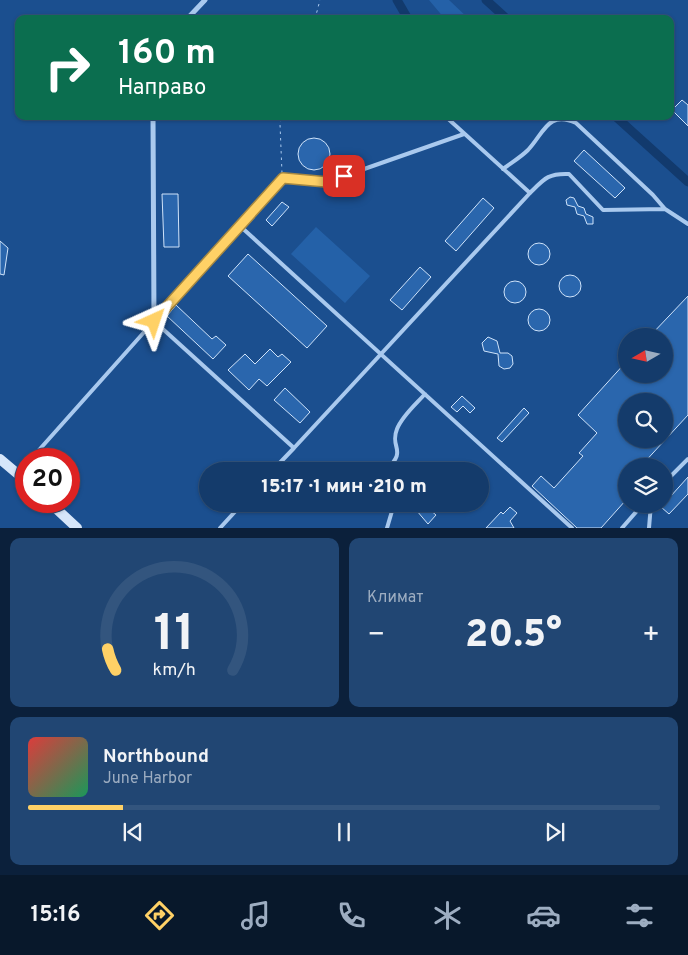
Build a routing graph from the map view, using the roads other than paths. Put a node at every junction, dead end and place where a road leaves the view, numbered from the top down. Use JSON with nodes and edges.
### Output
{"nodes":[{"id":1,"x":205,"y":0,"type":"edge"},
{"id":2,"x":191,"y":15,"type":"edge"},
{"id":3,"x":153,"y":120,"type":"edge"},
{"id":4,"x":449,"y":120,"type":"edge"},
{"id":5,"x":555,"y":120,"type":"edge"},
{"id":6,"x":568,"y":120,"type":"edge"},
{"id":7,"x":464,"y":134,"type":"junction"},
{"id":8,"x":504,"y":169,"type":"junction"},
{"id":9,"x":530,"y":193,"type":"junction"},
{"id":10,"x":665,"y":209,"type":"junction"},
{"id":11,"x":688,"y":224,"type":"edge"},
{"id":12,"x":240,"y":226,"type":"junction"},
{"id":13,"x":154,"y":321,"type":"junction"},
{"id":14,"x":381,"y":354,"type":"junction"},
{"id":15,"x":425,"y":394,"type":"junction"},
{"id":16,"x":41,"y":448,"type":"edge"},
{"id":17,"x":294,"y":448,"type":"junction"},
{"id":18,"x":688,"y":458,"type":"edge"},
{"id":19,"x":0,"y":459,"type":"edge"},
{"id":20,"x":281,"y":462,"type":"edge"},
{"id":21,"x":395,"y":462,"type":"edge"},
{"id":22,"x":15,"y":471,"type":"edge"},
{"id":23,"x":673,"y":473,"type":"edge"},
{"id":24,"x":235,"y":512,"type":"edge"},
{"id":25,"x":392,"y":512,"type":"edge"},
{"id":26,"x":61,"y":513,"type":"edge"},
{"id":27,"x":635,"y":513,"type":"edge"},
{"id":28,"x":651,"y":513,"type":"edge"},
{"id":29,"x":78,"y":528,"type":"edge"},
{"id":30,"x":220,"y":528,"type":"edge"},
{"id":31,"x":387,"y":528,"type":"edge"},
{"id":32,"x":572,"y":528,"type":"edge"},
{"id":33,"x":622,"y":528,"type":"edge"},
{"id":34,"x":649,"y":528,"type":"edge"}],
"edges":[{"from":1,"to":2,"type":"street"},
{"from":3,"to":13,"type":"street"},
{"from":4,"to":7,"type":"lane"},
{"from":5,"to":8,"type":"lane"},
{"from":6,"to":10,"type":"lane"},
{"from":7,"to":8,"type":"lane"},
{"from":7,"to":12,"type":"lane"},
{"from":8,"to":9,"type":"lane"},
{"from":9,"to":10,"type":"lane"},
{"from":9,"to":14,"type":"lane"},
{"from":10,"to":11,"type":"lane"},
{"from":12,"to":13,"type":"lane"},
{"from":12,"to":14,"type":"lane"},
{"from":13,"to":16,"type":"lane"},
{"from":13,"to":17,"type":"lane"},
{"from":14,"to":15,"type":"lane"},
{"from":14,"to":17,"type":"lane"},
{"from":15,"to":21,"type":"lane"},
{"from":15,"to":32,"type":"lane"},
{"from":17,"to":20,"type":"lane"},
{"from":18,"to":23,"type":"lane"},
{"from":19,"to":22,"type":"main road"},
{"from":24,"to":30,"type":"lane"},
{"from":25,"to":31,"type":"lane"},
{"from":26,"to":29,"type":"main road"},
{"from":27,"to":33,"type":"lane"},
{"from":28,"to":34,"type":"lane"}]}
